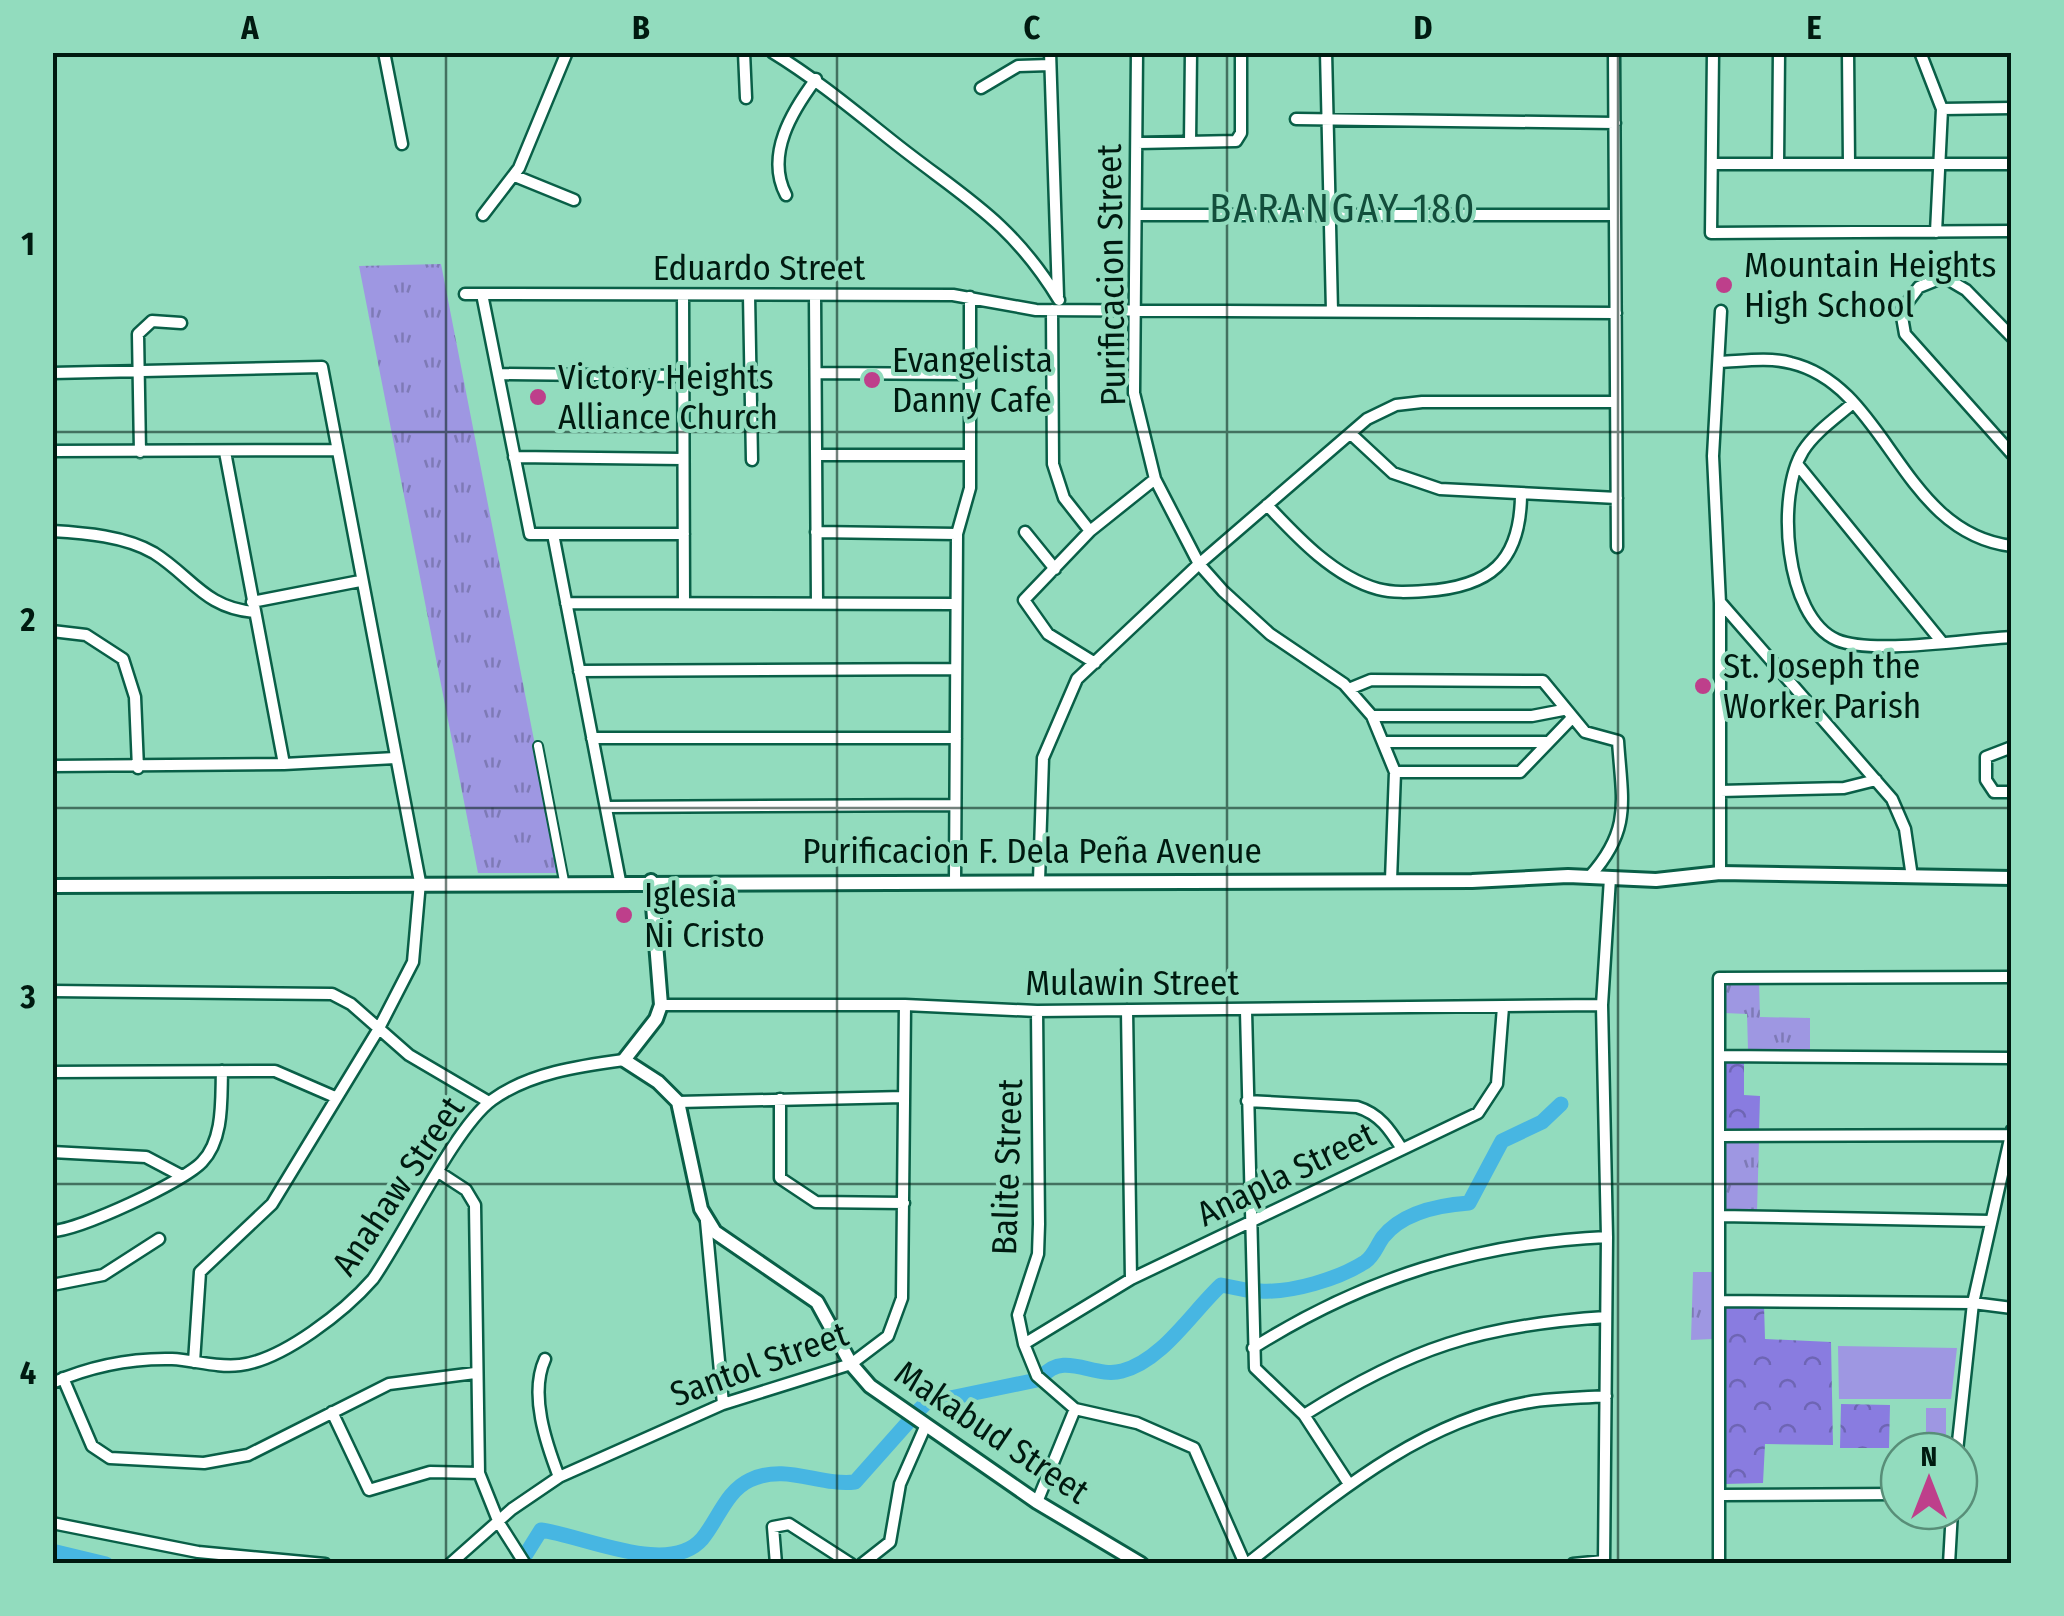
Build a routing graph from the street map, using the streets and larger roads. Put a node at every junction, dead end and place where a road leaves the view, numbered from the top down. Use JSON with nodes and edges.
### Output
{"nodes":[{"id":1,"x":384,"y":52,"type":"edge"},
{"id":2,"x":567,"y":52,"type":"edge"},
{"id":3,"x":744,"y":52,"type":"edge"},
{"id":4,"x":772,"y":52,"type":"edge"},
{"id":5,"x":1137,"y":52,"type":"edge"},
{"id":6,"x":1190,"y":52,"type":"edge"},
{"id":7,"x":1241,"y":52,"type":"edge"},
{"id":8,"x":1326,"y":52,"type":"edge"},
{"id":9,"x":1614,"y":52,"type":"edge"},
{"id":10,"x":1713,"y":52,"type":"edge"},
{"id":11,"x":1779,"y":52,"type":"edge"},
{"id":12,"x":1848,"y":52,"type":"edge"},
{"id":13,"x":1920,"y":52,"type":"edge"},
{"id":14,"x":1050,"y":59,"type":"edge"},
{"id":15,"x":816,"y":79,"type":"junction"},
{"id":16,"x":981,"y":88,"type":"dead end"},
{"id":17,"x":746,"y":98,"type":"dead end"},
{"id":18,"x":2012,"y":108,"type":"edge"},
{"id":19,"x":1942,"y":109,"type":"junction"},
{"id":20,"x":1296,"y":120,"type":"dead end"},
{"id":21,"x":1328,"y":120,"type":"junction"},
{"id":22,"x":1615,"y":123,"type":"junction"},
{"id":23,"x":1190,"y":142,"type":"junction"},
{"id":24,"x":1137,"y":143,"type":"junction"},
{"id":25,"x":402,"y":144,"type":"dead end"},
{"id":26,"x":1712,"y":164,"type":"junction"},
{"id":27,"x":1778,"y":164,"type":"junction"},
{"id":28,"x":1849,"y":164,"type":"junction"},
{"id":29,"x":1939,"y":164,"type":"junction"},
{"id":30,"x":2012,"y":164,"type":"edge"},
{"id":31,"x":515,"y":176,"type":"junction"},
{"id":32,"x":786,"y":195,"type":"dead end"},
{"id":33,"x":574,"y":200,"type":"dead end"},
{"id":34,"x":1137,"y":215,"type":"junction"},
{"id":35,"x":1330,"y":215,"type":"junction"},
{"id":36,"x":1615,"y":215,"type":"junction"},
{"id":37,"x":483,"y":216,"type":"dead end"},
{"id":38,"x":2012,"y":231,"type":"edge"},
{"id":39,"x":1936,"y":232,"type":"junction"},
{"id":40,"x":465,"y":294,"type":"dead end"},
{"id":41,"x":482,"y":294,"type":"junction"},
{"id":42,"x":683,"y":295,"type":"junction"},
{"id":43,"x":750,"y":295,"type":"junction"},
{"id":44,"x":815,"y":296,"type":"junction"},
{"id":45,"x":970,"y":298,"type":"junction"},
{"id":46,"x":1058,"y":307,"type":"junction"},
{"id":47,"x":1136,"y":309,"type":"junction"},
{"id":48,"x":1332,"y":310,"type":"junction"},
{"id":49,"x":1720,"y":311,"type":"dead end"},
{"id":50,"x":1616,"y":313,"type":"junction"},
{"id":51,"x":180,"y":322,"type":"dead end"},
{"id":52,"x":2012,"y":337,"type":"edge"},
{"id":53,"x":1720,"y":362,"type":"junction"},
{"id":54,"x":137,"y":370,"type":"junction"},
{"id":55,"x":52,"y":373,"type":"edge"},
{"id":56,"x":816,"y":373,"type":"junction"},
{"id":57,"x":498,"y":374,"type":"junction"},
{"id":58,"x":970,"y":374,"type":"junction"},
{"id":59,"x":683,"y":376,"type":"junction"},
{"id":60,"x":1616,"y":402,"type":"junction"},
{"id":61,"x":1852,"y":403,"type":"junction"},
{"id":62,"x":1351,"y":434,"type":"junction"},
{"id":63,"x":336,"y":450,"type":"junction"},
{"id":64,"x":52,"y":451,"type":"edge"},
{"id":65,"x":140,"y":452,"type":"junction"},
{"id":66,"x":225,"y":452,"type":"junction"},
{"id":67,"x":816,"y":454,"type":"junction"},
{"id":68,"x":2012,"y":454,"type":"edge"},
{"id":69,"x":970,"y":455,"type":"junction"},
{"id":70,"x":514,"y":457,"type":"junction"},
{"id":71,"x":684,"y":459,"type":"junction"},
{"id":72,"x":752,"y":460,"type":"dead end"},
{"id":73,"x":1797,"y":464,"type":"junction"},
{"id":74,"x":1155,"y":479,"type":"junction"},
{"id":75,"x":1520,"y":496,"type":"junction"},
{"id":76,"x":1616,"y":498,"type":"junction"},
{"id":77,"x":1266,"y":505,"type":"junction"},
{"id":78,"x":52,"y":531,"type":"edge"},
{"id":79,"x":1090,"y":531,"type":"junction"},
{"id":80,"x":816,"y":532,"type":"junction"},
{"id":81,"x":1025,"y":532,"type":"dead end"},
{"id":82,"x":553,"y":534,"type":"junction"},
{"id":83,"x":684,"y":534,"type":"junction"},
{"id":84,"x":957,"y":534,"type":"junction"},
{"id":85,"x":1617,"y":546,"type":"dead end"},
{"id":86,"x":2012,"y":546,"type":"edge"},
{"id":87,"x":1199,"y":564,"type":"junction"},
{"id":88,"x":1055,"y":569,"type":"junction"},
{"id":89,"x":360,"y":581,"type":"junction"},
{"id":90,"x":1720,"y":602,"type":"junction"},
{"id":91,"x":566,"y":603,"type":"junction"},
{"id":92,"x":684,"y":603,"type":"junction"},
{"id":93,"x":817,"y":603,"type":"junction"},
{"id":94,"x":956,"y":604,"type":"junction"},
{"id":95,"x":253,"y":607,"type":"junction"},
{"id":96,"x":52,"y":631,"type":"edge"},
{"id":97,"x":2012,"y":637,"type":"edge"},
{"id":98,"x":1941,"y":640,"type":"junction"},
{"id":99,"x":1095,"y":662,"type":"junction"},
{"id":100,"x":956,"y":669,"type":"junction"},
{"id":101,"x":579,"y":671,"type":"junction"},
{"id":102,"x":1350,"y":689,"type":"junction"},
{"id":103,"x":1567,"y":714,"type":"junction"},
{"id":104,"x":1372,"y":716,"type":"junction"},
{"id":105,"x":592,"y":738,"type":"junction"},
{"id":106,"x":956,"y":738,"type":"junction"},
{"id":107,"x":1384,"y":742,"type":"junction"},
{"id":108,"x":1547,"y":742,"type":"junction"},
{"id":109,"x":538,"y":746,"type":"dead end"},
{"id":110,"x":2012,"y":747,"type":"edge"},
{"id":111,"x":395,"y":758,"type":"junction"},
{"id":112,"x":284,"y":764,"type":"junction"},
{"id":113,"x":52,"y":766,"type":"edge"},
{"id":114,"x":138,"y":768,"type":"junction"},
{"id":115,"x":1395,"y":772,"type":"junction"},
{"id":116,"x":1876,"y":780,"type":"junction"},
{"id":117,"x":1720,"y":791,"type":"junction"},
{"id":118,"x":2012,"y":792,"type":"edge"},
{"id":119,"x":955,"y":805,"type":"junction"},
{"id":120,"x":606,"y":807,"type":"junction"},
{"id":121,"x":1720,"y":873,"type":"junction"},
{"id":122,"x":1590,"y":876,"type":"junction"},
{"id":123,"x":1912,"y":877,"type":"junction"},
{"id":124,"x":1610,"y":878,"type":"junction"},
{"id":125,"x":2012,"y":878,"type":"edge"},
{"id":126,"x":1391,"y":880,"type":"junction"},
{"id":127,"x":564,"y":881,"type":"junction"},
{"id":128,"x":620,"y":881,"type":"junction"},
{"id":129,"x":651,"y":881,"type":"junction"},
{"id":130,"x":955,"y":881,"type":"junction"},
{"id":131,"x":1039,"y":881,"type":"junction"},
{"id":132,"x":420,"y":882,"type":"junction"},
{"id":133,"x":52,"y":886,"type":"edge"},
{"id":134,"x":2012,"y":978,"type":"edge"},
{"id":135,"x":52,"y":991,"type":"edge"},
{"id":136,"x":661,"y":1005,"type":"junction"},
{"id":137,"x":905,"y":1005,"type":"junction"},
{"id":138,"x":1602,"y":1005,"type":"junction"},
{"id":139,"x":1503,"y":1008,"type":"junction"},
{"id":140,"x":1127,"y":1010,"type":"junction"},
{"id":141,"x":1246,"y":1010,"type":"junction"},
{"id":142,"x":1037,"y":1011,"type":"junction"},
{"id":143,"x":378,"y":1030,"type":"junction"},
{"id":144,"x":1719,"y":1056,"type":"junction"},
{"id":145,"x":2012,"y":1058,"type":"edge"},
{"id":146,"x":624,"y":1060,"type":"junction"},
{"id":147,"x":222,"y":1071,"type":"junction"},
{"id":148,"x":52,"y":1072,"type":"edge"},
{"id":149,"x":335,"y":1097,"type":"junction"},
{"id":150,"x":904,"y":1097,"type":"junction"},
{"id":151,"x":780,"y":1099,"type":"junction"},
{"id":152,"x":1246,"y":1101,"type":"junction"},
{"id":153,"x":489,"y":1102,"type":"junction"},
{"id":154,"x":678,"y":1102,"type":"junction"},
{"id":155,"x":2011,"y":1133,"type":"edge"},
{"id":156,"x":1719,"y":1136,"type":"junction"},
{"id":157,"x":1402,"y":1150,"type":"junction"},
{"id":158,"x":52,"y":1152,"type":"edge"},
{"id":159,"x":440,"y":1173,"type":"junction"},
{"id":160,"x":182,"y":1176,"type":"junction"},
{"id":161,"x":904,"y":1202,"type":"junction"},
{"id":162,"x":1719,"y":1216,"type":"junction"},
{"id":163,"x":706,"y":1221,"type":"junction"},
{"id":164,"x":1991,"y":1221,"type":"junction"},
{"id":165,"x":1250,"y":1223,"type":"junction"},
{"id":166,"x":52,"y":1231,"type":"edge"},
{"id":167,"x":1607,"y":1237,"type":"junction"},
{"id":168,"x":159,"y":1239,"type":"dead end"},
{"id":169,"x":1131,"y":1279,"type":"junction"},
{"id":170,"x":52,"y":1285,"type":"edge"},
{"id":171,"x":1719,"y":1302,"type":"junction"},
{"id":172,"x":1973,"y":1303,"type":"junction"},
{"id":173,"x":2012,"y":1308,"type":"edge"},
{"id":174,"x":1606,"y":1316,"type":"junction"},
{"id":175,"x":1024,"y":1344,"type":"junction"},
{"id":176,"x":1253,"y":1348,"type":"junction"},
{"id":177,"x":545,"y":1359,"type":"dead end"},
{"id":178,"x":194,"y":1362,"type":"junction"},
{"id":179,"x":851,"y":1364,"type":"junction"},
{"id":180,"x":475,"y":1373,"type":"junction"},
{"id":181,"x":58,"y":1380,"type":"edge"},
{"id":182,"x":1606,"y":1396,"type":"junction"},
{"id":183,"x":723,"y":1404,"type":"junction"},
{"id":184,"x":1075,"y":1409,"type":"junction"},
{"id":185,"x":332,"y":1412,"type":"junction"},
{"id":186,"x":1304,"y":1415,"type":"junction"},
{"id":187,"x":925,"y":1427,"type":"junction"},
{"id":188,"x":1960,"y":1431,"type":"edge"},
{"id":189,"x":479,"y":1473,"type":"junction"},
{"id":190,"x":560,"y":1477,"type":"junction"},
{"id":191,"x":1349,"y":1484,"type":"junction"},
{"id":192,"x":1879,"y":1494,"type":"edge"},
{"id":193,"x":1719,"y":1495,"type":"junction"},
{"id":194,"x":1036,"y":1502,"type":"junction"},
{"id":195,"x":52,"y":1523,"type":"edge"},
{"id":196,"x":499,"y":1524,"type":"junction"},
{"id":197,"x":1951,"y":1531,"type":"edge"},
{"id":198,"x":1604,"y":1562,"type":"edge"},
{"id":199,"x":325,"y":1564,"type":"edge"},
{"id":200,"x":450,"y":1564,"type":"edge"},
{"id":201,"x":525,"y":1564,"type":"edge"},
{"id":202,"x":776,"y":1564,"type":"edge"},
{"id":203,"x":851,"y":1564,"type":"edge"},
{"id":204,"x":862,"y":1564,"type":"edge"},
{"id":205,"x":1140,"y":1564,"type":"edge"},
{"id":206,"x":1246,"y":1564,"type":"edge"},
{"id":207,"x":1572,"y":1564,"type":"edge"},
{"id":208,"x":1719,"y":1564,"type":"edge"},
{"id":209,"x":1949,"y":1564,"type":"edge"}],
"edges":[{"from":1,"to":25,"type":"street"},
{"from":2,"to":31,"type":"street"},
{"from":3,"to":17,"type":"street"},
{"from":4,"to":15,"type":"street"},
{"from":5,"to":24,"type":"street","name":"Purificacion Street"},
{"from":6,"to":23,"type":"street"},
{"from":7,"to":23,"type":"street"},
{"from":8,"to":21,"type":"street"},
{"from":9,"to":22,"type":"street"},
{"from":10,"to":26,"type":"street"},
{"from":11,"to":27,"type":"street"},
{"from":12,"to":28,"type":"street"},
{"from":13,"to":19,"type":"street"},
{"from":14,"to":16,"type":"street"},
{"from":14,"to":46,"type":"street"},
{"from":15,"to":32,"type":"street"},
{"from":15,"to":46,"type":"street"},
{"from":18,"to":19,"type":"street"},
{"from":19,"to":29,"type":"street"},
{"from":20,"to":21,"type":"street"},
{"from":21,"to":22,"type":"street"},
{"from":21,"to":35,"type":"street"},
{"from":22,"to":36,"type":"street"},
{"from":23,"to":24,"type":"street"},
{"from":24,"to":34,"type":"street","name":"Purificacion Street"},
{"from":26,"to":27,"type":"street"},
{"from":26,"to":39,"type":"street"},
{"from":27,"to":28,"type":"street"},
{"from":28,"to":29,"type":"street"},
{"from":29,"to":30,"type":"street"},
{"from":29,"to":39,"type":"street"},
{"from":31,"to":33,"type":"street"},
{"from":31,"to":37,"type":"street"},
{"from":34,"to":35,"type":"street"},
{"from":34,"to":47,"type":"street","name":"Purificacion Street"},
{"from":35,"to":36,"type":"street"},
{"from":35,"to":48,"type":"street"},
{"from":36,"to":50,"type":"street"},
{"from":38,"to":39,"type":"street"},
{"from":40,"to":41,"type":"street","name":"Eduardo Street"},
{"from":41,"to":42,"type":"street","name":"Eduardo Street"},
{"from":41,"to":57,"type":"street"},
{"from":42,"to":43,"type":"street","name":"Eduardo Street"},
{"from":42,"to":59,"type":"street"},
{"from":43,"to":44,"type":"street","name":"Eduardo Street"},
{"from":43,"to":72,"type":"street"},
{"from":44,"to":45,"type":"street","name":"Eduardo Street"},
{"from":44,"to":56,"type":"street"},
{"from":45,"to":46,"type":"street","name":"Eduardo Street"},
{"from":45,"to":58,"type":"street"},
{"from":46,"to":47,"type":"street","name":"Eduardo Street"},
{"from":46,"to":79,"type":"street"},
{"from":47,"to":48,"type":"street","name":"Eduardo Street"},
{"from":47,"to":74,"type":"street","name":"Purificacion Street"},
{"from":48,"to":50,"type":"street","name":"Eduardo Street"},
{"from":49,"to":53,"type":"street"},
{"from":50,"to":60,"type":"street"},
{"from":51,"to":54,"type":"street"},
{"from":52,"to":68,"type":"street"},
{"from":53,"to":61,"type":"street"},
{"from":53,"to":90,"type":"street"},
{"from":54,"to":55,"type":"street"},
{"from":54,"to":63,"type":"street"},
{"from":54,"to":65,"type":"street"},
{"from":56,"to":58,"type":"street"},
{"from":56,"to":67,"type":"street"},
{"from":57,"to":59,"type":"street"},
{"from":57,"to":70,"type":"street"},
{"from":58,"to":69,"type":"street"},
{"from":59,"to":71,"type":"street"},
{"from":60,"to":62,"type":"street"},
{"from":60,"to":76,"type":"street"},
{"from":61,"to":73,"type":"street"},
{"from":61,"to":86,"type":"street"},
{"from":62,"to":75,"type":"street"},
{"from":62,"to":77,"type":"street"},
{"from":63,"to":66,"type":"street"},
{"from":63,"to":89,"type":"street"},
{"from":64,"to":65,"type":"street"},
{"from":65,"to":66,"type":"street"},
{"from":66,"to":95,"type":"street"},
{"from":67,"to":69,"type":"street"},
{"from":67,"to":80,"type":"street"},
{"from":69,"to":84,"type":"street"},
{"from":70,"to":71,"type":"street"},
{"from":70,"to":82,"type":"street"},
{"from":71,"to":83,"type":"street"},
{"from":73,"to":98,"type":"street"},
{"from":73,"to":98,"type":"street"},
{"from":74,"to":79,"type":"street"},
{"from":74,"to":87,"type":"street","name":"Purificacion Street"},
{"from":75,"to":76,"type":"street"},
{"from":75,"to":77,"type":"street"},
{"from":76,"to":85,"type":"street"},
{"from":77,"to":87,"type":"street"},
{"from":78,"to":95,"type":"street"},
{"from":79,"to":88,"type":"street"},
{"from":80,"to":84,"type":"street"},
{"from":80,"to":93,"type":"street"},
{"from":81,"to":88,"type":"street"},
{"from":82,"to":83,"type":"street"},
{"from":82,"to":91,"type":"street"},
{"from":83,"to":92,"type":"street"},
{"from":84,"to":94,"type":"street"},
{"from":87,"to":99,"type":"street"},
{"from":87,"to":102,"type":"street","name":"Purificacion Street"},
{"from":88,"to":99,"type":"street"},
{"from":89,"to":95,"type":"street"},
{"from":89,"to":111,"type":"street"},
{"from":90,"to":116,"type":"street"},
{"from":90,"to":117,"type":"street"},
{"from":91,"to":92,"type":"street"},
{"from":91,"to":101,"type":"street"},
{"from":92,"to":93,"type":"street"},
{"from":93,"to":94,"type":"street"},
{"from":94,"to":100,"type":"street"},
{"from":95,"to":112,"type":"street"},
{"from":96,"to":114,"type":"street"},
{"from":97,"to":98,"type":"street"},
{"from":99,"to":131,"type":"street"},
{"from":100,"to":101,"type":"street"},
{"from":100,"to":106,"type":"street"},
{"from":101,"to":105,"type":"street"},
{"from":102,"to":103,"type":"street"},
{"from":102,"to":104,"type":"street","name":"Purificacion Street"},
{"from":103,"to":104,"type":"street"},
{"from":103,"to":108,"type":"street"},
{"from":103,"to":122,"type":"street"},
{"from":104,"to":107,"type":"street","name":"Purificacion Street"},
{"from":105,"to":106,"type":"street"},
{"from":105,"to":120,"type":"street"},
{"from":106,"to":119,"type":"street"},
{"from":107,"to":108,"type":"street"},
{"from":107,"to":115,"type":"street","name":"Purificacion Street"},
{"from":108,"to":115,"type":"street"},
{"from":109,"to":127,"type":"street"},
{"from":110,"to":118,"type":"street"},
{"from":111,"to":112,"type":"street"},
{"from":111,"to":132,"type":"street"},
{"from":112,"to":114,"type":"street"},
{"from":113,"to":114,"type":"street"},
{"from":115,"to":126,"type":"street","name":"Purificacion Street"},
{"from":116,"to":117,"type":"street"},
{"from":116,"to":123,"type":"street"},
{"from":117,"to":121,"type":"street"},
{"from":119,"to":120,"type":"street"},
{"from":119,"to":130,"type":"street"},
{"from":120,"to":128,"type":"street"},
{"from":121,"to":123,"type":"street","name":"Purificacion F. Dela Peña Avenue"},
{"from":121,"to":124,"type":"street","name":"Purificacion F. Dela Peña Avenue"},
{"from":122,"to":124,"type":"street","name":"Purificacion F. Dela Peña Avenue"},
{"from":122,"to":126,"type":"street","name":"Purificacion F. Dela Peña Avenue"},
{"from":123,"to":125,"type":"street","name":"Purificacion F. Dela Peña Avenue"},
{"from":124,"to":138,"type":"street"},
{"from":126,"to":131,"type":"street","name":"Purificacion F. Dela Peña Avenue"},
{"from":127,"to":128,"type":"street","name":"Purificacion F. Dela Peña Avenue"},
{"from":127,"to":132,"type":"street","name":"Purificacion F. Dela Peña Avenue"},
{"from":128,"to":129,"type":"street","name":"Purificacion F. Dela Peña Avenue"},
{"from":129,"to":130,"type":"street","name":"Purificacion F. Dela Peña Avenue"},
{"from":129,"to":136,"type":"street"},
{"from":130,"to":131,"type":"street","name":"Purificacion F. Dela Peña Avenue"},
{"from":132,"to":133,"type":"street","name":"Purificacion F. Dela Peña Avenue"},
{"from":132,"to":143,"type":"street"},
{"from":134,"to":144,"type":"street"},
{"from":135,"to":143,"type":"street"},
{"from":136,"to":137,"type":"street","name":"Mulawin Street"},
{"from":136,"to":146,"type":"street"},
{"from":137,"to":142,"type":"street","name":"Mulawin Street"},
{"from":137,"to":150,"type":"street","name":"Santol Street"},
{"from":138,"to":139,"type":"street","name":"Mulawin Street"},
{"from":138,"to":167,"type":"street"},
{"from":139,"to":141,"type":"street","name":"Mulawin Street"},
{"from":139,"to":157,"type":"street","name":"Anapla Street"},
{"from":140,"to":141,"type":"street","name":"Mulawin Street"},
{"from":140,"to":142,"type":"street","name":"Mulawin Street"},
{"from":140,"to":169,"type":"street"},
{"from":141,"to":152,"type":"street"},
{"from":142,"to":175,"type":"street","name":"Balite Street"},
{"from":143,"to":149,"type":"street"},
{"from":143,"to":153,"type":"street"},
{"from":144,"to":145,"type":"street"},
{"from":144,"to":156,"type":"street"},
{"from":146,"to":153,"type":"street","name":"Anahaw Street"},
{"from":146,"to":154,"type":"street"},
{"from":147,"to":148,"type":"street"},
{"from":147,"to":149,"type":"street"},
{"from":147,"to":160,"type":"street"},
{"from":149,"to":178,"type":"street"},
{"from":150,"to":151,"type":"street"},
{"from":150,"to":161,"type":"street","name":"Santol Street"},
{"from":151,"to":154,"type":"street"},
{"from":151,"to":161,"type":"street"},
{"from":152,"to":157,"type":"street"},
{"from":152,"to":165,"type":"street"},
{"from":153,"to":159,"type":"street","name":"Anahaw Street"},
{"from":154,"to":163,"type":"street"},
{"from":155,"to":156,"type":"street"},
{"from":155,"to":164,"type":"street"},
{"from":156,"to":162,"type":"street"},
{"from":157,"to":165,"type":"street","name":"Anapla Street"},
{"from":158,"to":160,"type":"street"},
{"from":159,"to":178,"type":"street","name":"Anahaw Street"},
{"from":159,"to":180,"type":"street"},
{"from":160,"to":166,"type":"street"},
{"from":161,"to":179,"type":"street","name":"Santol Street"},
{"from":162,"to":164,"type":"street"},
{"from":162,"to":171,"type":"street"},
{"from":163,"to":179,"type":"street","name":"Makabud Street"},
{"from":163,"to":183,"type":"street"},
{"from":164,"to":172,"type":"street"},
{"from":165,"to":169,"type":"street","name":"Anapla Street"},
{"from":165,"to":176,"type":"street"},
{"from":167,"to":174,"type":"street"},
{"from":167,"to":176,"type":"street"},
{"from":168,"to":170,"type":"street"},
{"from":169,"to":175,"type":"street","name":"Anapla Street"},
{"from":171,"to":172,"type":"street"},
{"from":171,"to":193,"type":"street"},
{"from":172,"to":173,"type":"street"},
{"from":172,"to":188,"type":"street"},
{"from":174,"to":182,"type":"street"},
{"from":174,"to":186,"type":"street"},
{"from":175,"to":184,"type":"street","name":"Balite Street"},
{"from":176,"to":186,"type":"street"},
{"from":177,"to":190,"type":"street"},
{"from":178,"to":181,"type":"street","name":"Anahaw Street"},
{"from":179,"to":183,"type":"street","name":"Santol Street"},
{"from":179,"to":187,"type":"street","name":"Makabud Street"},
{"from":180,"to":185,"type":"street"},
{"from":180,"to":189,"type":"street"},
{"from":181,"to":185,"type":"street"},
{"from":182,"to":191,"type":"street"},
{"from":182,"to":198,"type":"street"},
{"from":183,"to":190,"type":"street","name":"Santol Street"},
{"from":184,"to":194,"type":"street"},
{"from":184,"to":206,"type":"street","name":"Balite Street"},
{"from":185,"to":189,"type":"street"},
{"from":186,"to":191,"type":"street"},
{"from":187,"to":194,"type":"street","name":"Makabud Street"},
{"from":187,"to":204,"type":"street"},
{"from":189,"to":196,"type":"street"},
{"from":190,"to":196,"type":"street","name":"Santol Street"},
{"from":191,"to":206,"type":"street"},
{"from":192,"to":193,"type":"street"},
{"from":193,"to":208,"type":"street"},
{"from":194,"to":205,"type":"street","name":"Makabud Street"},
{"from":195,"to":199,"type":"street"},
{"from":196,"to":200,"type":"street","name":"Santol Street"},
{"from":196,"to":201,"type":"street"},
{"from":197,"to":209,"type":"street"},
{"from":198,"to":207,"type":"street"},
{"from":202,"to":203,"type":"street"}]}
